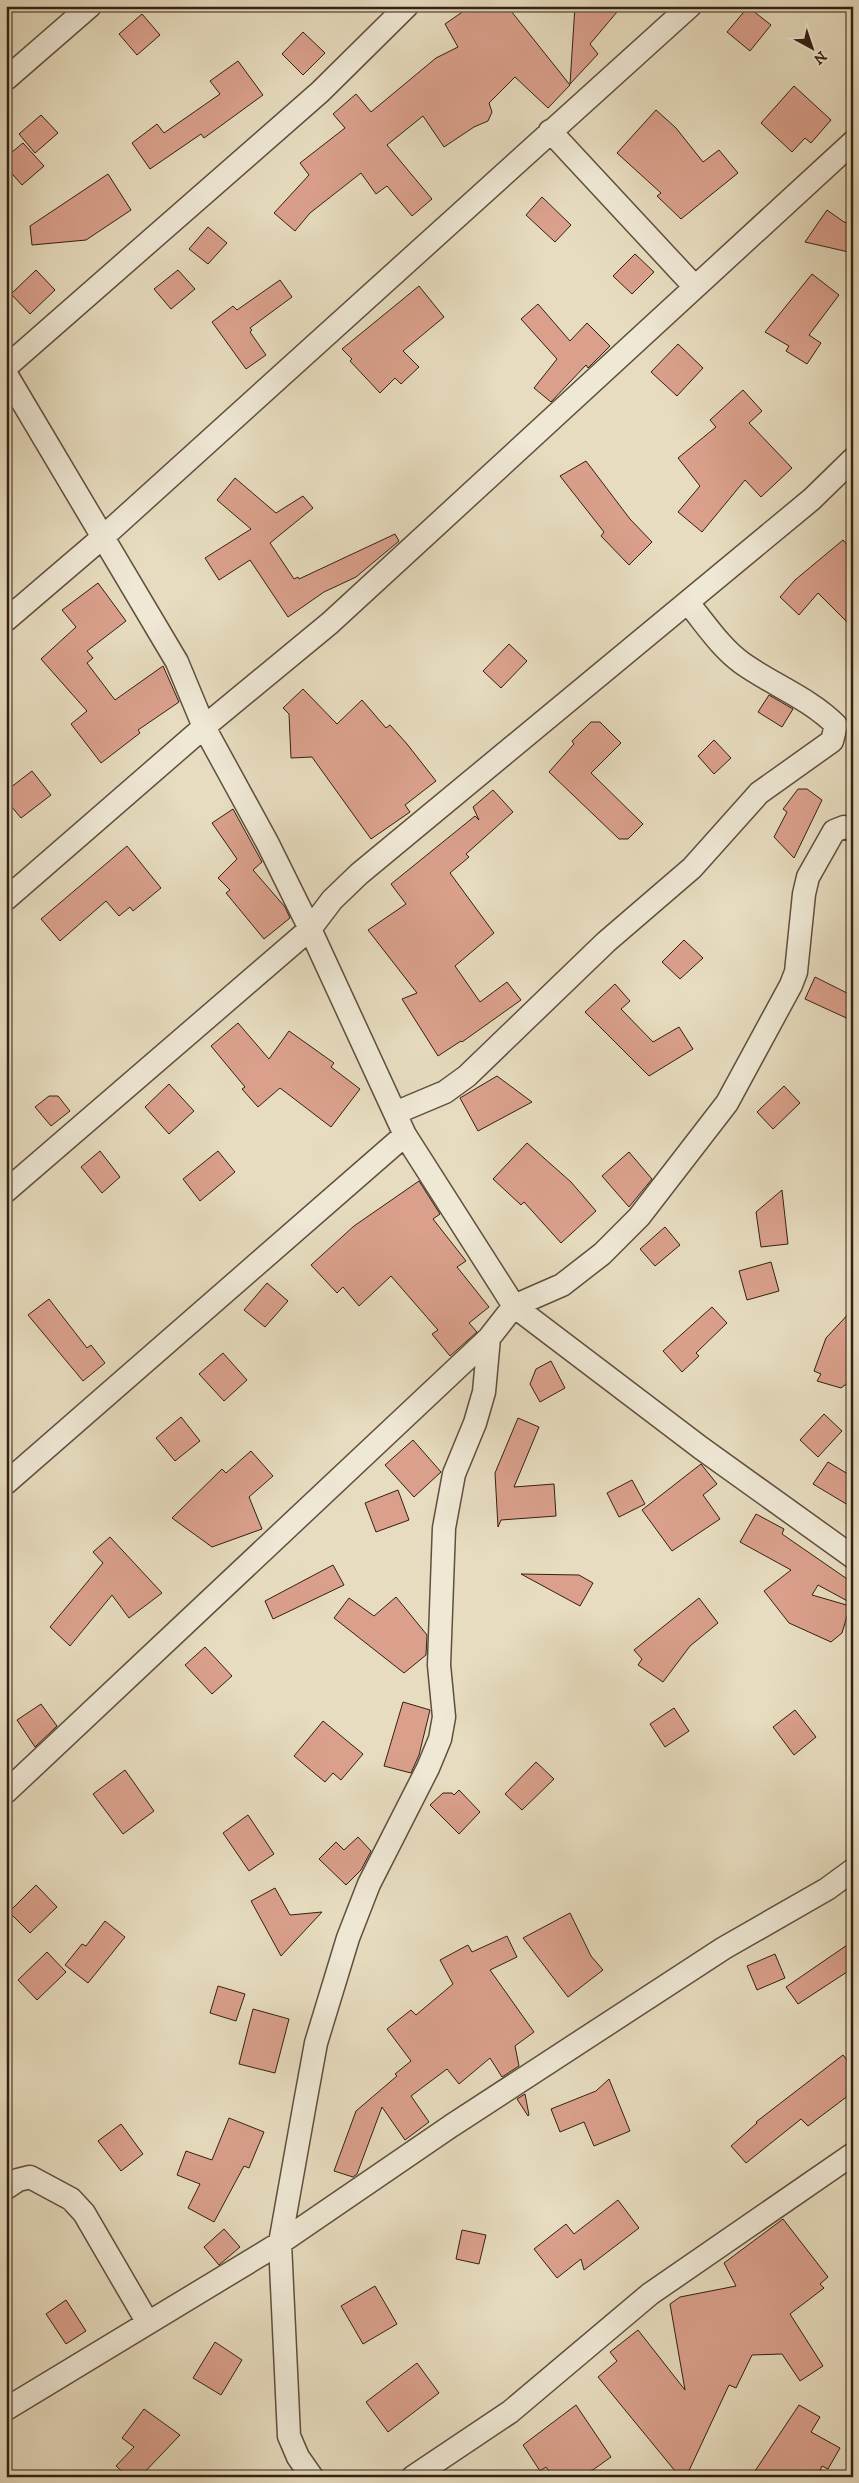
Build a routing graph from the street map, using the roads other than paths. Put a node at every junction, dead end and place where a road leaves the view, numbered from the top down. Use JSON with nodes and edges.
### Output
{"nodes":[{"id":1,"x":90,"y":6,"type":"edge"},
{"id":2,"x":407,"y":6,"type":"edge"},
{"id":3,"x":690,"y":6,"type":"edge"},
{"id":4,"x":6,"y":79,"type":"edge"},
{"id":5,"x":550,"y":131,"type":"junction"},
{"id":6,"x":853,"y":142,"type":"edge"},
{"id":7,"x":695,"y":286,"type":"junction"},
{"id":8,"x":6,"y":367,"type":"edge"},
{"id":9,"x":6,"y":374,"type":"edge"},
{"id":10,"x":853,"y":458,"type":"edge"},
{"id":11,"x":103,"y":537,"type":"junction"},
{"id":12,"x":688,"y":603,"type":"junction"},
{"id":13,"x":6,"y":620,"type":"edge"},
{"id":14,"x":204,"y":727,"type":"junction"},
{"id":15,"x":853,"y":830,"type":"edge"},
{"id":16,"x":6,"y":899,"type":"edge"},
{"id":17,"x":310,"y":929,"type":"junction"},
{"id":18,"x":395,"y":1113,"type":"junction"},
{"id":19,"x":405,"y":1135,"type":"junction"},
{"id":20,"x":6,"y":1191,"type":"edge"},
{"id":21,"x":514,"y":1306,"type":"junction"},
{"id":22,"x":489,"y":1338,"type":"junction"},
{"id":23,"x":6,"y":1483,"type":"edge"},
{"id":24,"x":853,"y":1557,"type":"edge"},
{"id":25,"x":6,"y":1792,"type":"edge"},
{"id":26,"x":853,"y":1870,"type":"edge"},
{"id":27,"x":853,"y":2154,"type":"edge"},
{"id":28,"x":6,"y":2188,"type":"edge"},
{"id":29,"x":280,"y":2243,"type":"junction"},
{"id":30,"x":148,"y":2323,"type":"junction"},
{"id":31,"x":6,"y":2409,"type":"edge"},
{"id":32,"x":312,"y":2477,"type":"edge"},
{"id":33,"x":413,"y":2477,"type":"edge"}],
"edges":[{"from":1,"to":4,"type":"street"},
{"from":2,"to":8,"type":"street"},
{"from":3,"to":5,"type":"street"},
{"from":5,"to":7,"type":"street"},
{"from":5,"to":11,"type":"street"},
{"from":6,"to":7,"type":"street"},
{"from":7,"to":14,"type":"street"},
{"from":9,"to":11,"type":"street"},
{"from":10,"to":12,"type":"street"},
{"from":11,"to":13,"type":"street"},
{"from":11,"to":14,"type":"street"},
{"from":12,"to":17,"type":"street"},
{"from":12,"to":18,"type":"street"},
{"from":14,"to":16,"type":"street"},
{"from":14,"to":17,"type":"street"},
{"from":15,"to":21,"type":"street"},
{"from":17,"to":18,"type":"street"},
{"from":17,"to":20,"type":"street"},
{"from":18,"to":19,"type":"street"},
{"from":19,"to":21,"type":"street"},
{"from":19,"to":23,"type":"street"},
{"from":21,"to":22,"type":"street"},
{"from":21,"to":24,"type":"street"},
{"from":22,"to":25,"type":"street"},
{"from":22,"to":29,"type":"street"},
{"from":26,"to":29,"type":"street"},
{"from":27,"to":33,"type":"street"},
{"from":28,"to":30,"type":"street"},
{"from":29,"to":30,"type":"street"},
{"from":29,"to":32,"type":"street"},
{"from":30,"to":31,"type":"street"}]}
